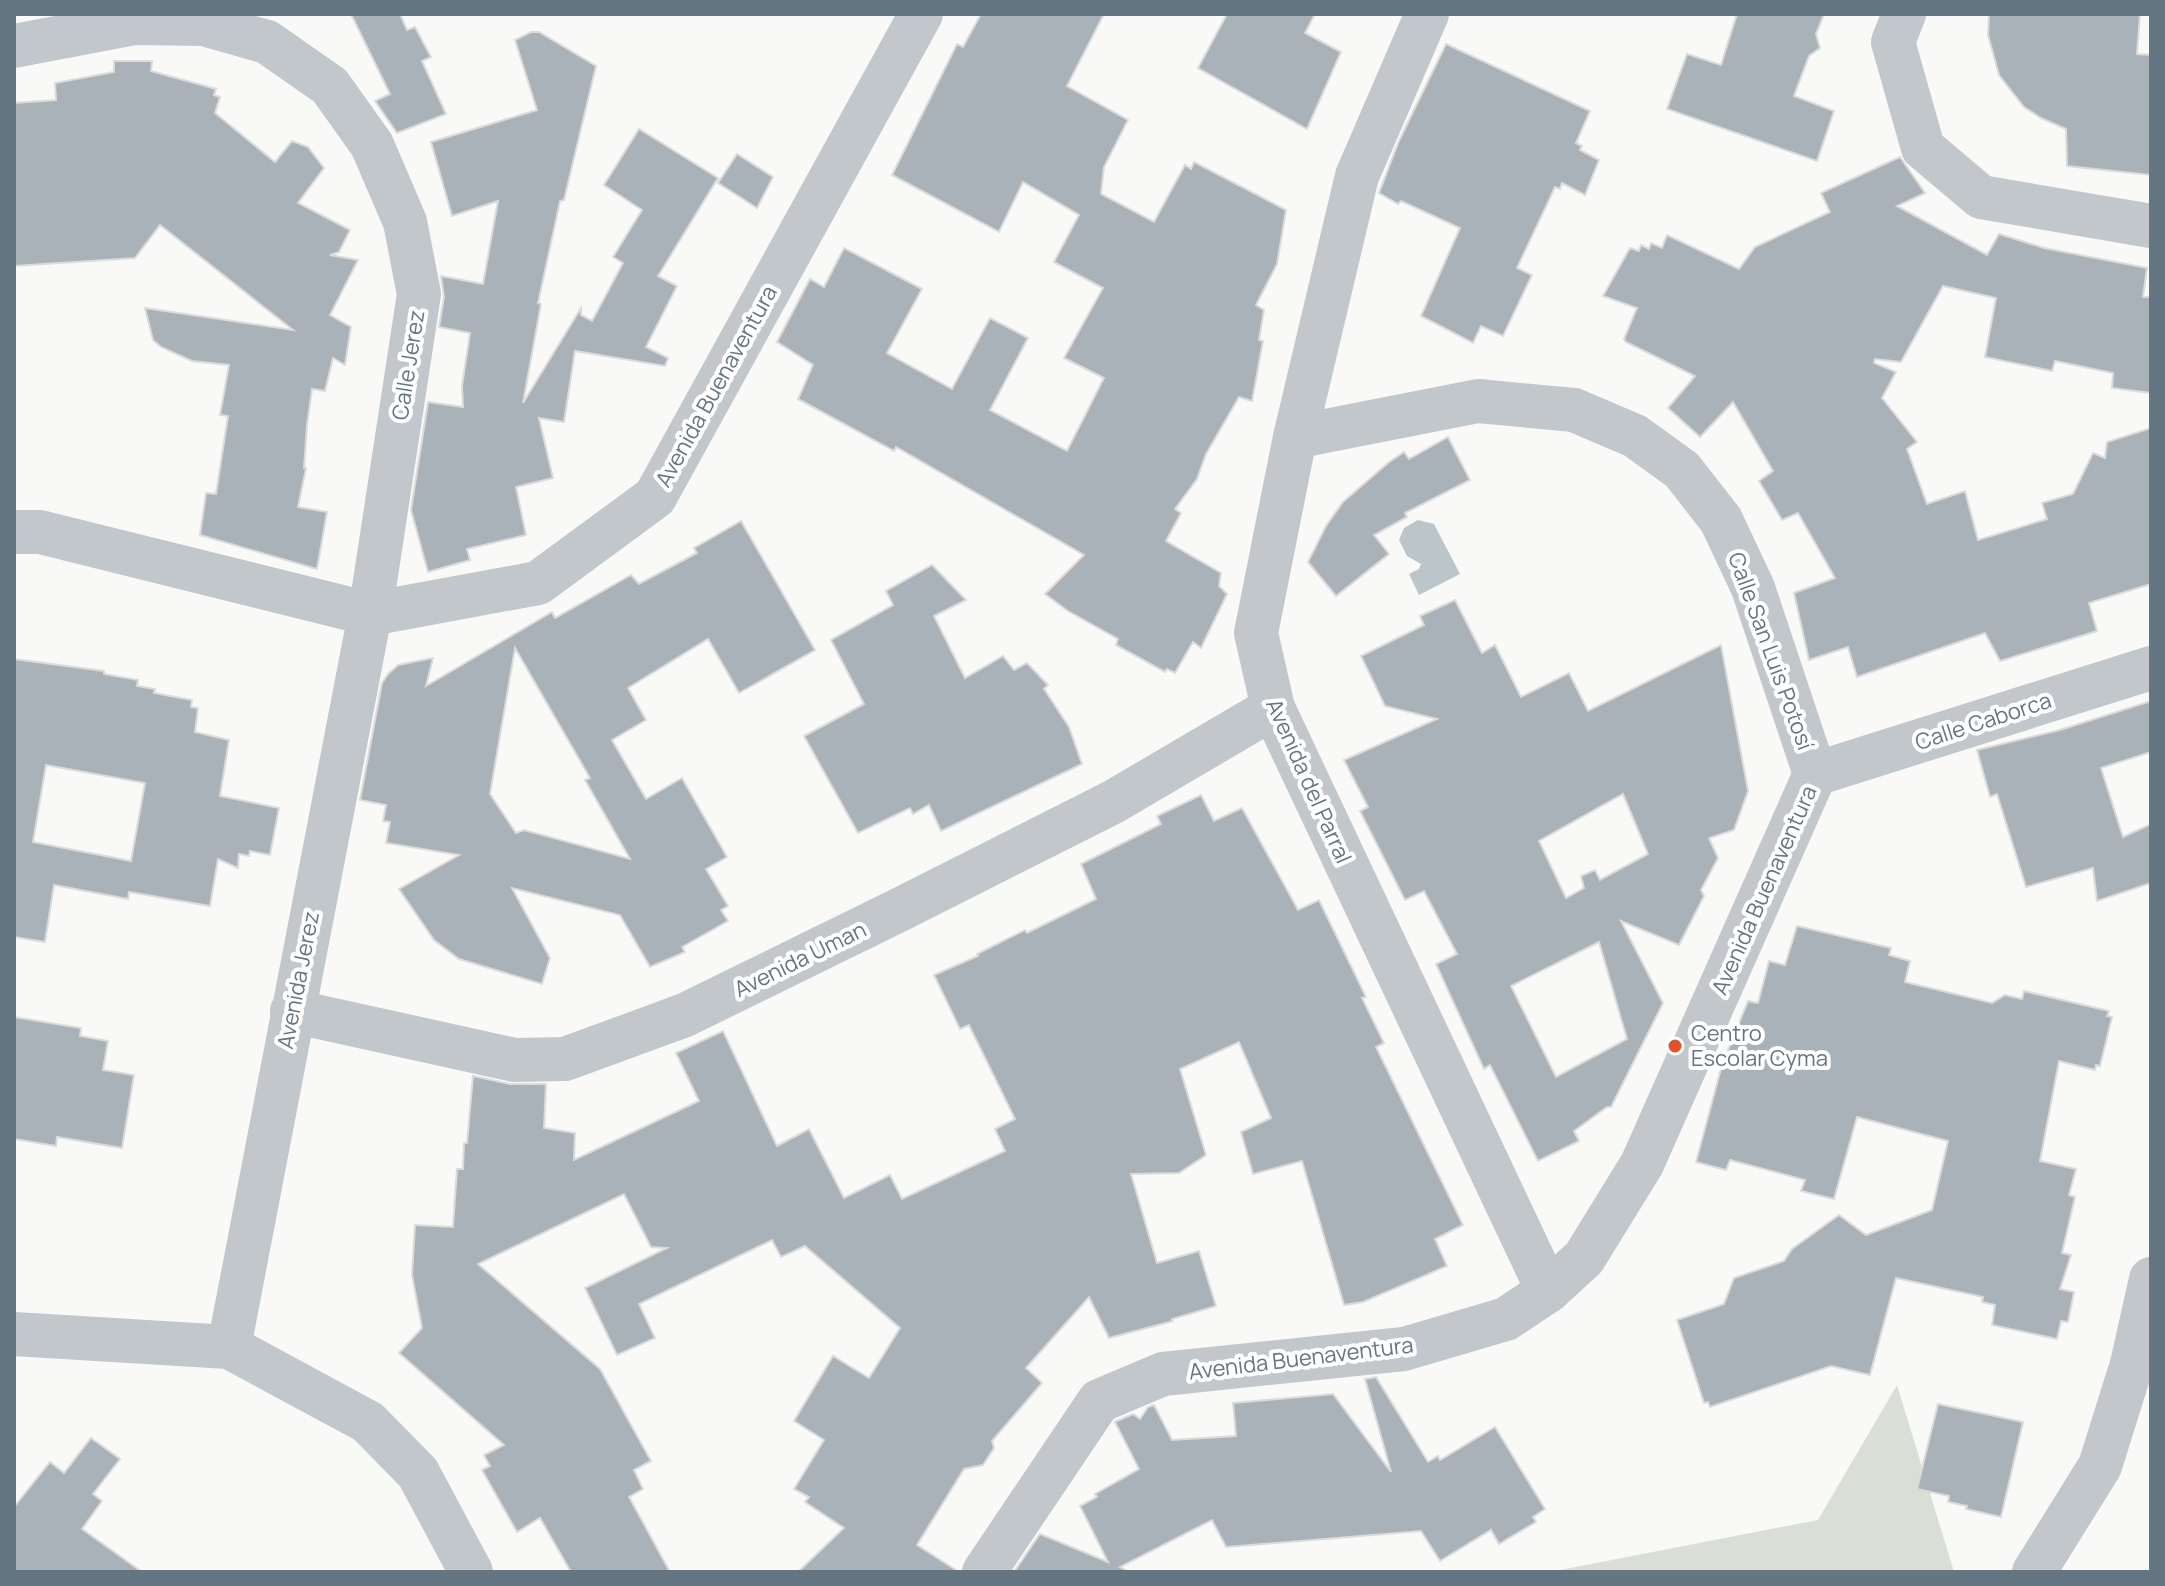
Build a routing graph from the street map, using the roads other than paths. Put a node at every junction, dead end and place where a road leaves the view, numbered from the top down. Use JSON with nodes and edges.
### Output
{"nodes":[{"id":1,"x":921,"y":14,"type":"edge"},
{"id":2,"x":1427,"y":14,"type":"edge"},
{"id":3,"x":1904,"y":14,"type":"edge"},
{"id":4,"x":14,"y":46,"type":"edge"},
{"id":5,"x":2151,"y":226,"type":"edge"},
{"id":6,"x":1295,"y":437,"type":"junction"},
{"id":7,"x":14,"y":532,"type":"edge"},
{"id":8,"x":370,"y":614,"type":"junction"},
{"id":9,"x":2151,"y":668,"type":"edge"},
{"id":10,"x":1273,"y":708,"type":"junction"},
{"id":11,"x":1815,"y":774,"type":"junction"},
{"id":12,"x":292,"y":1011,"type":"junction"},
{"id":13,"x":2151,"y":1279,"type":"edge"},
{"id":14,"x":1548,"y":1291,"type":"junction"},
{"id":15,"x":14,"y":1334,"type":"edge"},
{"id":16,"x":229,"y":1347,"type":"junction"},
{"id":17,"x":471,"y":1572,"type":"edge"},
{"id":18,"x":984,"y":1572,"type":"edge"},
{"id":19,"x":2034,"y":1572,"type":"edge"}],
"edges":[{"from":1,"to":8,"type":"street","name":"Avenida Buenaventura"},
{"from":2,"to":6,"type":"street","name":"Avenida del Parral"},
{"from":3,"to":5,"type":"street"},
{"from":4,"to":8,"type":"street","name":"Calle Jerez"},
{"from":6,"to":10,"type":"street","name":"Avenida del Parral"},
{"from":6,"to":11,"type":"street","name":"Calle San Luis Potosí"},
{"from":7,"to":8,"type":"street","name":"Avenida Buenaventura"},
{"from":8,"to":12,"type":"street","name":"Avenida Jerez"},
{"from":9,"to":11,"type":"street","name":"Calle Caborca"},
{"from":10,"to":12,"type":"street","name":"Avenida Uman"},
{"from":10,"to":14,"type":"street","name":"Avenida del Parral"},
{"from":11,"to":14,"type":"street","name":"Avenida Buenaventura"},
{"from":12,"to":16,"type":"street","name":"Avenida Jerez"},
{"from":13,"to":19,"type":"street"},
{"from":14,"to":18,"type":"street","name":"Avenida Buenaventura"},
{"from":15,"to":16,"type":"street"},
{"from":16,"to":17,"type":"street"}]}
